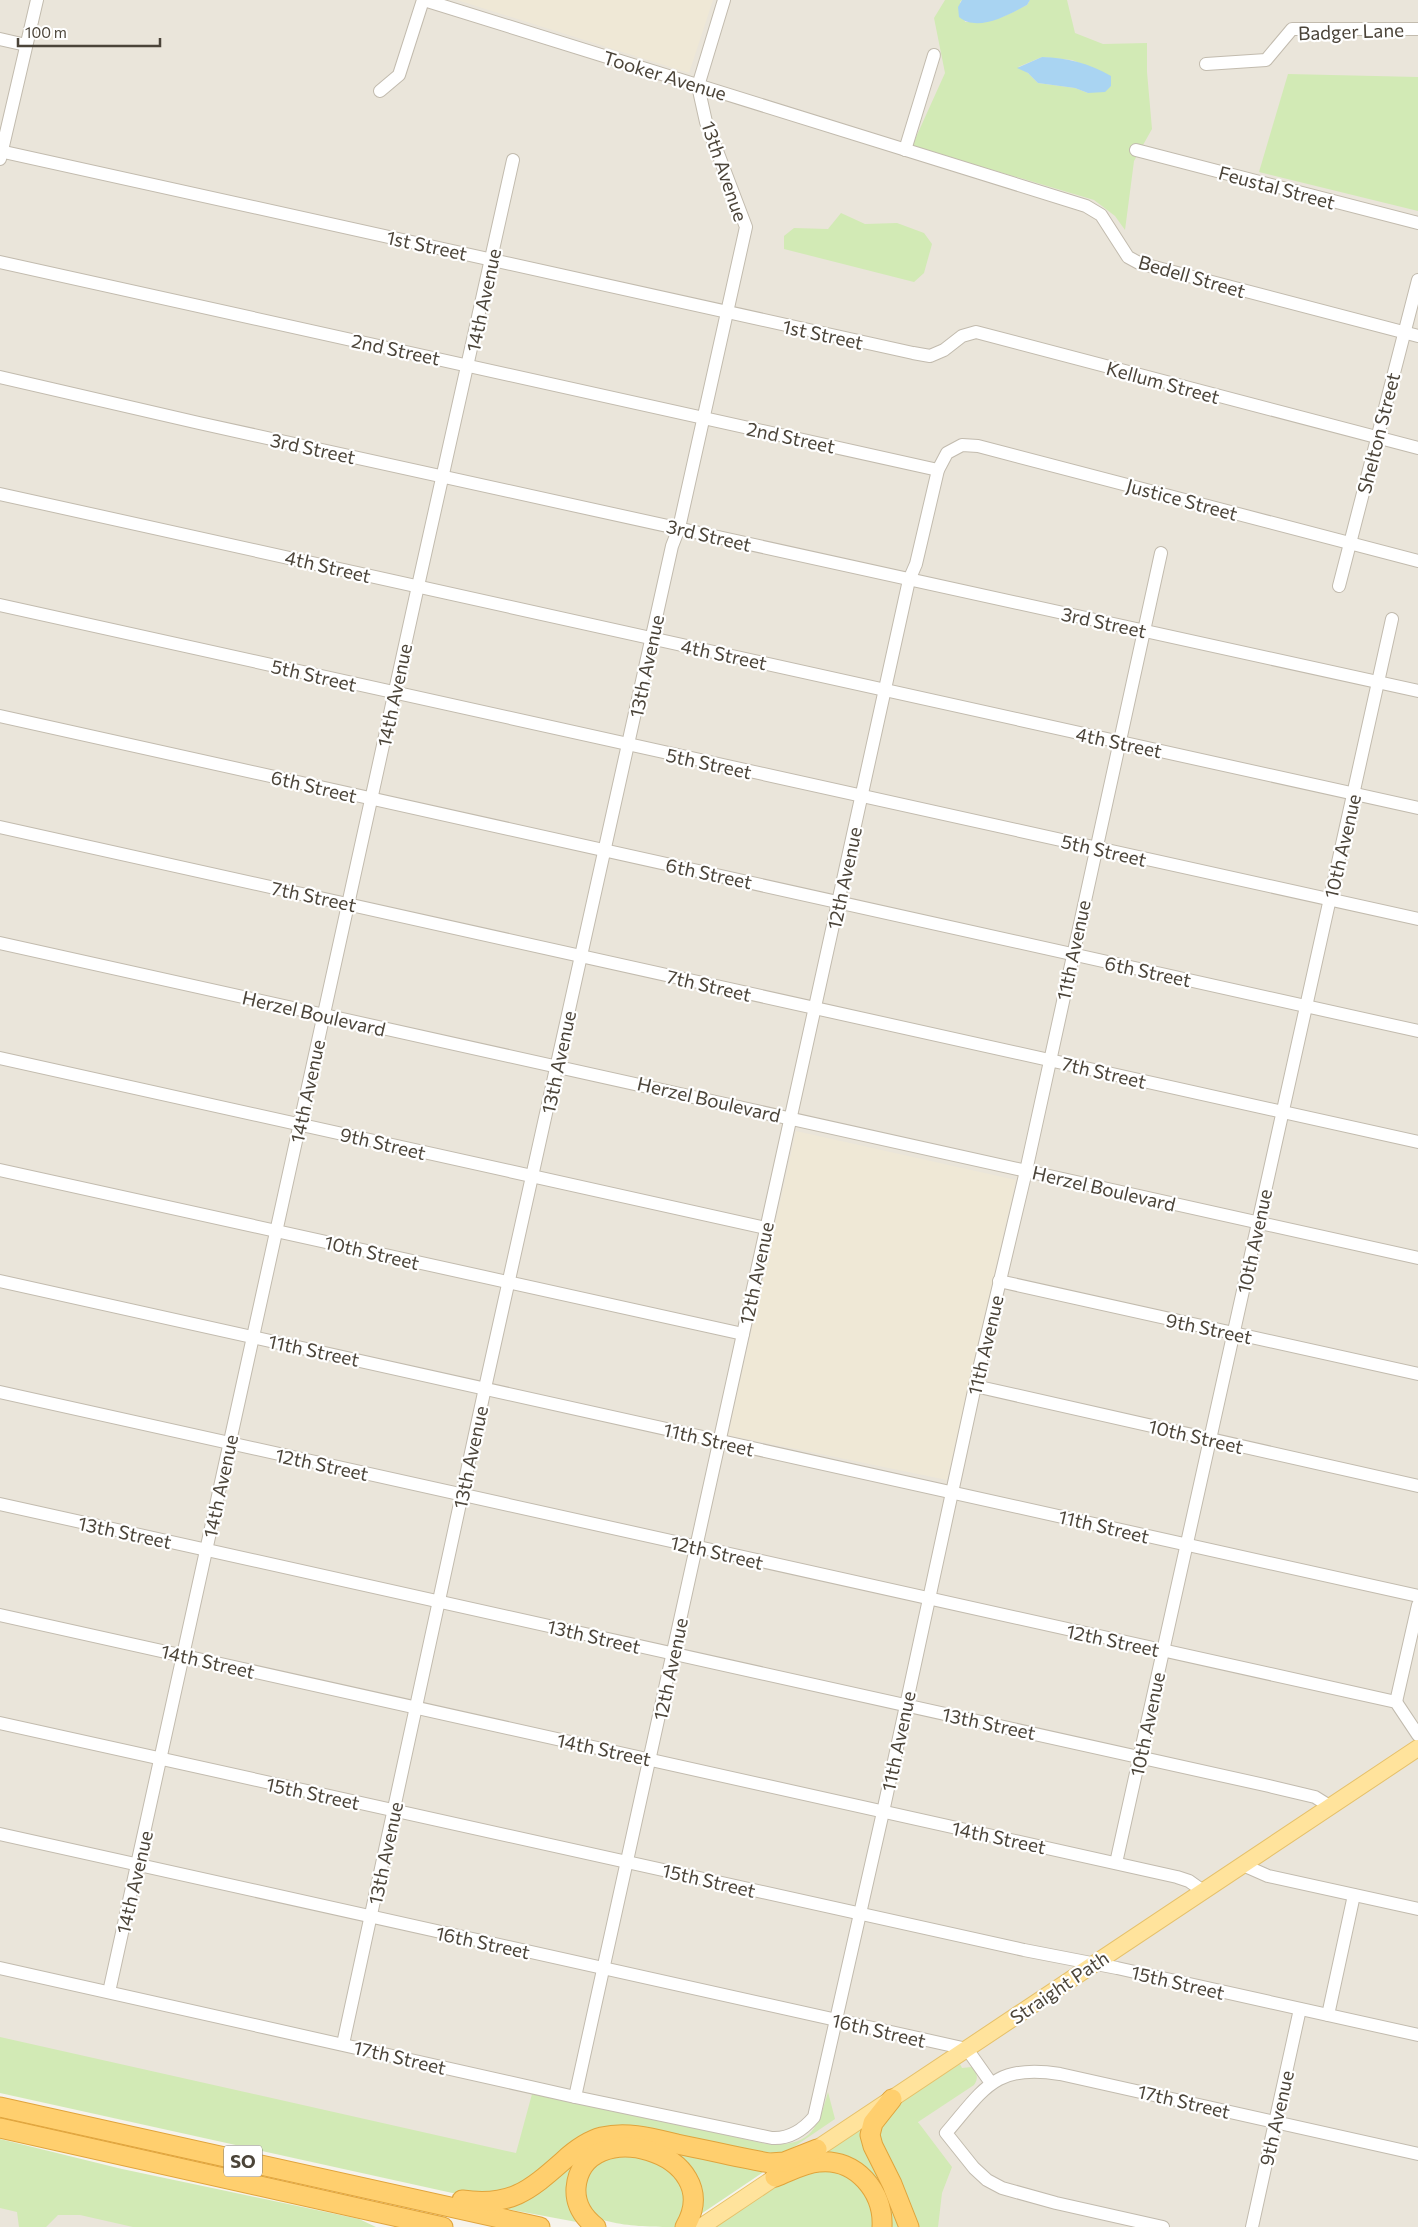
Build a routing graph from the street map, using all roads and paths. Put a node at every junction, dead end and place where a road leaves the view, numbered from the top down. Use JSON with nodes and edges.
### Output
{"nodes":[{"id":1,"x":37,"y":0,"type":"edge"},
{"id":2,"x":424,"y":0,"type":"edge"},
{"id":3,"x":724,"y":0,"type":"edge"},
{"id":4,"x":1418,"y":29,"type":"edge"},
{"id":5,"x":0,"y":39,"type":"edge"},
{"id":6,"x":26,"y":44,"type":"junction"},
{"id":7,"x":934,"y":55,"type":"dead end"},
{"id":8,"x":1206,"y":64,"type":"dead end"},
{"id":9,"x":698,"y":86,"type":"junction"},
{"id":10,"x":380,"y":91,"type":"dead end"},
{"id":11,"x":905,"y":150,"type":"junction"},
{"id":12,"x":1136,"y":150,"type":"dead end"},
{"id":13,"x":1,"y":154,"type":"edge"},
{"id":14,"x":513,"y":160,"type":"dead end"},
{"id":15,"x":1418,"y":224,"type":"edge"},
{"id":16,"x":492,"y":260,"type":"junction"},
{"id":17,"x":0,"y":262,"type":"edge"},
{"id":18,"x":1418,"y":280,"type":"edge"},
{"id":19,"x":727,"y":313,"type":"junction"},
{"id":20,"x":1404,"y":332,"type":"junction"},
{"id":21,"x":1418,"y":336,"type":"edge"},
{"id":22,"x":914,"y":353,"type":"joint"},
{"id":23,"x":469,"y":366,"type":"junction"},
{"id":24,"x":0,"y":378,"type":"edge"},
{"id":25,"x":704,"y":418,"type":"junction"},
{"id":26,"x":1376,"y":438,"type":"junction"},
{"id":27,"x":1418,"y":448,"type":"edge"},
{"id":28,"x":947,"y":453,"type":"joint"},
{"id":29,"x":938,"y":470,"type":"junction"},
{"id":30,"x":444,"y":477,"type":"junction"},
{"id":31,"x":0,"y":494,"type":"edge"},
{"id":32,"x":680,"y":528,"type":"junction"},
{"id":33,"x":1350,"y":543,"type":"junction"},
{"id":34,"x":1161,"y":553,"type":"dead end"},
{"id":35,"x":1418,"y":561,"type":"edge"},
{"id":36,"x":909,"y":580,"type":"junction"},
{"id":37,"x":418,"y":586,"type":"junction"},
{"id":38,"x":1339,"y":586,"type":"dead end"},
{"id":39,"x":0,"y":605,"type":"edge"},
{"id":40,"x":1392,"y":619,"type":"dead end"},
{"id":41,"x":1143,"y":630,"type":"junction"},
{"id":42,"x":652,"y":639,"type":"junction"},
{"id":43,"x":1378,"y":682,"type":"junction"},
{"id":44,"x":885,"y":690,"type":"junction"},
{"id":45,"x":1418,"y":691,"type":"edge"},
{"id":46,"x":394,"y":693,"type":"junction"},
{"id":47,"x":0,"y":716,"type":"edge"},
{"id":48,"x":1119,"y":742,"type":"junction"},
{"id":49,"x":629,"y":745,"type":"junction"},
{"id":50,"x":1354,"y":793,"type":"junction"},
{"id":51,"x":863,"y":796,"type":"junction"},
{"id":52,"x":371,"y":799,"type":"junction"},
{"id":53,"x":1418,"y":808,"type":"edge"},
{"id":54,"x":0,"y":827,"type":"edge"},
{"id":55,"x":1096,"y":848,"type":"junction"},
{"id":56,"x":605,"y":851,"type":"junction"},
{"id":57,"x":1330,"y":899,"type":"junction"},
{"id":58,"x":839,"y":902,"type":"junction"},
{"id":59,"x":348,"y":904,"type":"junction"},
{"id":60,"x":1418,"y":919,"type":"edge"},
{"id":61,"x":0,"y":943,"type":"edge"},
{"id":62,"x":1072,"y":954,"type":"junction"},
{"id":63,"x":582,"y":956,"type":"junction"},
{"id":64,"x":1306,"y":1006,"type":"junction"},
{"id":65,"x":816,"y":1009,"type":"junction"},
{"id":66,"x":324,"y":1015,"type":"junction"},
{"id":67,"x":1418,"y":1031,"type":"edge"},
{"id":68,"x":0,"y":1058,"type":"edge"},
{"id":69,"x":1049,"y":1060,"type":"junction"},
{"id":70,"x":558,"y":1065,"type":"junction"},
{"id":71,"x":1282,"y":1112,"type":"junction"},
{"id":72,"x":791,"y":1117,"type":"junction"},
{"id":73,"x":300,"y":1124,"type":"junction"},
{"id":74,"x":1418,"y":1142,"type":"edge"},
{"id":75,"x":0,"y":1170,"type":"edge"},
{"id":76,"x":1026,"y":1170,"type":"junction"},
{"id":77,"x":533,"y":1178,"type":"junction"},
{"id":78,"x":1257,"y":1222,"type":"junction"},
{"id":79,"x":766,"y":1228,"type":"junction"},
{"id":80,"x":276,"y":1230,"type":"junction"},
{"id":81,"x":1418,"y":1258,"type":"edge"},
{"id":82,"x":0,"y":1281,"type":"edge"},
{"id":83,"x":999,"y":1281,"type":"junction"},
{"id":84,"x":509,"y":1283,"type":"junction"},
{"id":85,"x":743,"y":1334,"type":"junction"},
{"id":86,"x":1234,"y":1334,"type":"junction"},
{"id":87,"x":253,"y":1337,"type":"junction"},
{"id":88,"x":1418,"y":1374,"type":"edge"},
{"id":89,"x":975,"y":1386,"type":"junction"},
{"id":90,"x":485,"y":1388,"type":"junction"},
{"id":91,"x":0,"y":1392,"type":"edge"},
{"id":92,"x":1209,"y":1439,"type":"junction"},
{"id":93,"x":719,"y":1441,"type":"junction"},
{"id":94,"x":228,"y":1444,"type":"junction"},
{"id":95,"x":1418,"y":1486,"type":"edge"},
{"id":96,"x":952,"y":1492,"type":"junction"},
{"id":97,"x":462,"y":1495,"type":"junction"},
{"id":98,"x":0,"y":1504,"type":"edge"},
{"id":99,"x":1186,"y":1545,"type":"junction"},
{"id":100,"x":696,"y":1547,"type":"junction"},
{"id":101,"x":206,"y":1550,"type":"junction"},
{"id":102,"x":1418,"y":1596,"type":"edge"},
{"id":103,"x":929,"y":1599,"type":"junction"},
{"id":104,"x":439,"y":1601,"type":"junction"},
{"id":105,"x":1418,"y":1604,"type":"edge"},
{"id":106,"x":0,"y":1615,"type":"edge"},
{"id":107,"x":1162,"y":1651,"type":"junction"},
{"id":108,"x":673,"y":1654,"type":"junction"},
{"id":109,"x":184,"y":1656,"type":"junction"},
{"id":110,"x":1396,"y":1702,"type":"junction"},
{"id":111,"x":906,"y":1705,"type":"junction"},
{"id":112,"x":416,"y":1708,"type":"junction"},
{"id":113,"x":0,"y":1723,"type":"edge"},
{"id":114,"x":1418,"y":1735,"type":"edge"},
{"id":115,"x":1418,"y":1748,"type":"edge"},
{"id":116,"x":1140,"y":1757,"type":"junction"},
{"id":117,"x":161,"y":1759,"type":"junction"},
{"id":118,"x":651,"y":1759,"type":"junction"},
{"id":119,"x":1331,"y":1807,"type":"junction"},
{"id":120,"x":395,"y":1810,"type":"junction"},
{"id":121,"x":883,"y":1812,"type":"junction"},
{"id":122,"x":0,"y":1834,"type":"edge"},
{"id":123,"x":628,"y":1862,"type":"junction"},
{"id":124,"x":1116,"y":1863,"type":"junction"},
{"id":125,"x":138,"y":1864,"type":"junction"},
{"id":126,"x":1243,"y":1865,"type":"junction"},
{"id":127,"x":1204,"y":1891,"type":"junction"},
{"id":128,"x":1354,"y":1895,"type":"junction"},
{"id":129,"x":1418,"y":1909,"type":"edge"},
{"id":130,"x":860,"y":1914,"type":"junction"},
{"id":131,"x":371,"y":1917,"type":"junction"},
{"id":132,"x":1093,"y":1964,"type":"junction"},
{"id":133,"x":0,"y":1968,"type":"edge"},
{"id":134,"x":605,"y":1969,"type":"junction"},
{"id":135,"x":109,"y":1992,"type":"junction"},
{"id":136,"x":1300,"y":2009,"type":"junction"},
{"id":137,"x":1328,"y":2015,"type":"junction"},
{"id":138,"x":837,"y":2020,"type":"junction"},
{"id":139,"x":1418,"y":2035,"type":"edge"},
{"id":140,"x":343,"y":2044,"type":"junction"},
{"id":141,"x":967,"y":2049,"type":"junction"},
{"id":142,"x":991,"y":2083,"type":"junction"},
{"id":143,"x":575,"y":2097,"type":"junction"},
{"id":144,"x":892,"y":2099,"type":"junction"},
{"id":145,"x":0,"y":2107,"type":"edge"},
{"id":146,"x":1275,"y":2122,"type":"junction"},
{"id":147,"x":0,"y":2128,"type":"edge"},
{"id":148,"x":799,"y":2131,"type":"joint"},
{"id":149,"x":817,"y":2149,"type":"junction"},
{"id":150,"x":1418,"y":2154,"type":"edge"},
{"id":151,"x":775,"y":2177,"type":"junction"},
{"id":152,"x":396,"y":2195,"type":"junction"},
{"id":153,"x":299,"y":2196,"type":"junction"},
{"id":154,"x":381,"y":2227,"type":"edge"},
{"id":155,"x":444,"y":2227,"type":"edge"},
{"id":156,"x":540,"y":2227,"type":"edge"},
{"id":157,"x":596,"y":2227,"type":"edge"},
{"id":158,"x":685,"y":2227,"type":"edge"},
{"id":159,"x":700,"y":2227,"type":"edge"},
{"id":160,"x":882,"y":2227,"type":"edge"},
{"id":161,"x":909,"y":2227,"type":"edge"},
{"id":162,"x":1164,"y":2227,"type":"edge"},
{"id":163,"x":1252,"y":2227,"type":"edge"}],
"edges":[{"from":1,"to":6,"type":"street"},
{"from":2,"to":9,"type":"street","name":"Tooker Avenue"},
{"from":2,"to":10,"type":"street"},
{"from":3,"to":9,"type":"street"},
{"from":4,"to":8,"type":"street","name":"Badger Lane"},
{"from":5,"to":6,"type":"street"},
{"from":6,"to":13,"type":"street"},
{"from":7,"to":11,"type":"street"},
{"from":9,"to":11,"type":"street","name":"Tooker Avenue"},
{"from":9,"to":19,"type":"street","name":"13th Avenue"},
{"from":11,"to":20,"type":"street","name":"Bedell Street"},
{"from":12,"to":15,"type":"street","name":"Feustal Street"},
{"from":13,"to":16,"type":"street","name":"1st Street"},
{"from":14,"to":16,"type":"street","name":"14th Avenue"},
{"from":16,"to":19,"type":"street","name":"1st Street"},
{"from":16,"to":23,"type":"street","name":"14th Avenue"},
{"from":17,"to":23,"type":"street","name":"2nd Street"},
{"from":18,"to":20,"type":"street","name":"Shelton Street"},
{"from":19,"to":22,"type":"street","name":"1st Street"},
{"from":19,"to":25,"type":"street","name":"13th Avenue"},
{"from":20,"to":21,"type":"street","name":"Bedell Street"},
{"from":20,"to":26,"type":"street","name":"Shelton Street"},
{"from":22,"to":26,"type":"street","name":"Kellum Street"},
{"from":23,"to":25,"type":"street","name":"2nd Street"},
{"from":23,"to":30,"type":"street","name":"14th Avenue"},
{"from":24,"to":30,"type":"street","name":"3rd Street"},
{"from":25,"to":29,"type":"street","name":"2nd Street"},
{"from":25,"to":32,"type":"street","name":"13th Avenue"},
{"from":26,"to":27,"type":"street","name":"Kellum Street"},
{"from":26,"to":33,"type":"street","name":"Shelton Street"},
{"from":28,"to":29,"type":"street","name":"12th Avenue"},
{"from":28,"to":33,"type":"street","name":"Justice Street"},
{"from":29,"to":36,"type":"street","name":"12th Avenue"},
{"from":30,"to":32,"type":"street","name":"3rd Street"},
{"from":30,"to":37,"type":"street","name":"14th Avenue"},
{"from":31,"to":37,"type":"street","name":"4th Street"},
{"from":32,"to":36,"type":"street","name":"3rd Street"},
{"from":32,"to":42,"type":"street","name":"13th Avenue"},
{"from":33,"to":35,"type":"street","name":"Justice Street"},
{"from":33,"to":38,"type":"street","name":"Shelton Street"},
{"from":34,"to":41,"type":"street","name":"11th Avenue"},
{"from":36,"to":41,"type":"street","name":"3rd Street"},
{"from":36,"to":44,"type":"street","name":"12th Avenue"},
{"from":37,"to":42,"type":"street","name":"4th Street"},
{"from":37,"to":46,"type":"street","name":"14th Avenue"},
{"from":39,"to":46,"type":"street","name":"5th Street"},
{"from":40,"to":43,"type":"street","name":"10th Avenue"},
{"from":41,"to":43,"type":"street","name":"3rd Street"},
{"from":41,"to":48,"type":"street","name":"11th Avenue"},
{"from":42,"to":44,"type":"street","name":"4th Street"},
{"from":42,"to":49,"type":"street","name":"13th Avenue"},
{"from":43,"to":45,"type":"street","name":"3rd Street"},
{"from":43,"to":50,"type":"street","name":"10th Avenue"},
{"from":44,"to":48,"type":"street","name":"4th Street"},
{"from":44,"to":51,"type":"street","name":"12th Avenue"},
{"from":46,"to":49,"type":"street","name":"5th Street"},
{"from":46,"to":52,"type":"street","name":"14th Avenue"},
{"from":47,"to":52,"type":"street","name":"6th Street"},
{"from":48,"to":50,"type":"street","name":"4th Street"},
{"from":48,"to":55,"type":"street","name":"11th Avenue"},
{"from":49,"to":51,"type":"street","name":"5th Street"},
{"from":49,"to":56,"type":"street","name":"13th Avenue"},
{"from":50,"to":53,"type":"street","name":"4th Street"},
{"from":50,"to":57,"type":"street","name":"10th Avenue"},
{"from":51,"to":55,"type":"street","name":"5th Street"},
{"from":51,"to":58,"type":"street","name":"12th Avenue"},
{"from":52,"to":56,"type":"street","name":"6th Street"},
{"from":52,"to":59,"type":"street","name":"14th Avenue"},
{"from":54,"to":59,"type":"street","name":"7th Street"},
{"from":55,"to":57,"type":"street","name":"5th Street"},
{"from":55,"to":62,"type":"street","name":"11th Avenue"},
{"from":56,"to":58,"type":"street","name":"6th Street"},
{"from":56,"to":63,"type":"street","name":"13th Avenue"},
{"from":57,"to":60,"type":"street","name":"5th Street"},
{"from":57,"to":64,"type":"street","name":"10th Avenue"},
{"from":58,"to":62,"type":"street","name":"6th Street"},
{"from":58,"to":65,"type":"street","name":"12th Avenue"},
{"from":59,"to":63,"type":"street","name":"7th Street"},
{"from":59,"to":66,"type":"street","name":"14th Avenue"},
{"from":61,"to":66,"type":"street","name":"Herzel Boulevard"},
{"from":62,"to":64,"type":"street","name":"6th Street"},
{"from":62,"to":69,"type":"street","name":"11th Avenue"},
{"from":63,"to":65,"type":"street","name":"7th Street"},
{"from":63,"to":70,"type":"street","name":"13th Avenue"},
{"from":64,"to":67,"type":"street","name":"6th Street"},
{"from":64,"to":71,"type":"street","name":"10th Avenue"},
{"from":65,"to":69,"type":"street","name":"7th Street"},
{"from":65,"to":72,"type":"street","name":"12th Avenue"},
{"from":66,"to":70,"type":"street","name":"Herzel Boulevard"},
{"from":66,"to":73,"type":"street","name":"14th Avenue"},
{"from":68,"to":73,"type":"street","name":"9th Street"},
{"from":69,"to":71,"type":"street","name":"7th Street"},
{"from":69,"to":76,"type":"street","name":"11th Avenue"},
{"from":70,"to":72,"type":"street","name":"Herzel Boulevard"},
{"from":70,"to":77,"type":"street","name":"13th Avenue"},
{"from":71,"to":74,"type":"street","name":"7th Street"},
{"from":71,"to":78,"type":"street","name":"10th Avenue"},
{"from":72,"to":76,"type":"street","name":"Herzel Boulevard"},
{"from":72,"to":79,"type":"street","name":"12th Avenue"},
{"from":73,"to":77,"type":"street","name":"9th Street"},
{"from":73,"to":80,"type":"street","name":"14th Avenue"},
{"from":75,"to":80,"type":"street","name":"10th Street"},
{"from":76,"to":78,"type":"street","name":"Herzel Boulevard"},
{"from":76,"to":83,"type":"street","name":"11th Avenue"},
{"from":77,"to":79,"type":"street","name":"9th Street"},
{"from":77,"to":84,"type":"street","name":"13th Avenue"},
{"from":78,"to":81,"type":"street","name":"Herzel Boulevard"},
{"from":78,"to":86,"type":"street","name":"10th Avenue"},
{"from":79,"to":85,"type":"street","name":"12th Avenue"},
{"from":80,"to":84,"type":"street","name":"10th Street"},
{"from":80,"to":87,"type":"street","name":"14th Avenue"},
{"from":82,"to":87,"type":"street","name":"11th Street"},
{"from":83,"to":86,"type":"street","name":"9th Street"},
{"from":83,"to":89,"type":"street","name":"11th Avenue"},
{"from":84,"to":85,"type":"street","name":"10th Street"},
{"from":84,"to":90,"type":"street","name":"13th Avenue"},
{"from":85,"to":93,"type":"street","name":"12th Avenue"},
{"from":86,"to":88,"type":"street","name":"9th Street"},
{"from":86,"to":92,"type":"street","name":"10th Avenue"},
{"from":87,"to":90,"type":"street","name":"11th Street"},
{"from":87,"to":94,"type":"street","name":"14th Avenue"},
{"from":89,"to":92,"type":"street","name":"10th Street"},
{"from":89,"to":96,"type":"street","name":"11th Avenue"},
{"from":90,"to":93,"type":"street","name":"11th Street"},
{"from":90,"to":97,"type":"street","name":"13th Avenue"},
{"from":91,"to":94,"type":"street","name":"12th Street"},
{"from":92,"to":95,"type":"street","name":"10th Street"},
{"from":92,"to":99,"type":"street","name":"10th Avenue"},
{"from":93,"to":96,"type":"street","name":"11th Street"},
{"from":93,"to":100,"type":"street","name":"12th Avenue"},
{"from":94,"to":97,"type":"street","name":"12th Street"},
{"from":94,"to":101,"type":"street","name":"14th Avenue"},
{"from":96,"to":99,"type":"street","name":"11th Street"},
{"from":96,"to":103,"type":"street","name":"11th Avenue"},
{"from":97,"to":100,"type":"street","name":"12th Street"},
{"from":97,"to":104,"type":"street","name":"13th Avenue"},
{"from":98,"to":101,"type":"street","name":"13th Street"},
{"from":99,"to":102,"type":"street","name":"11th Street"},
{"from":99,"to":107,"type":"street","name":"10th Avenue"},
{"from":100,"to":103,"type":"street","name":"12th Street"},
{"from":100,"to":108,"type":"street","name":"12th Avenue"},
{"from":101,"to":104,"type":"street","name":"13th Street"},
{"from":101,"to":109,"type":"street","name":"14th Avenue"},
{"from":103,"to":107,"type":"street","name":"12th Street"},
{"from":103,"to":111,"type":"street","name":"11th Avenue"},
{"from":104,"to":108,"type":"street","name":"13th Street"},
{"from":104,"to":112,"type":"street","name":"13th Avenue"},
{"from":105,"to":110,"type":"street"},
{"from":106,"to":109,"type":"street","name":"14th Street"},
{"from":107,"to":110,"type":"street","name":"12th Street"},
{"from":107,"to":116,"type":"street","name":"10th Avenue"},
{"from":108,"to":111,"type":"street","name":"13th Street"},
{"from":108,"to":118,"type":"street","name":"12th Avenue"},
{"from":109,"to":112,"type":"street","name":"14th Street"},
{"from":109,"to":117,"type":"street","name":"14th Avenue"},
{"from":110,"to":114,"type":"street"},
{"from":111,"to":116,"type":"street","name":"13th Street"},
{"from":111,"to":121,"type":"street","name":"11th Avenue"},
{"from":112,"to":118,"type":"street","name":"14th Street"},
{"from":112,"to":120,"type":"street","name":"13th Avenue"},
{"from":113,"to":117,"type":"street","name":"15th Street"},
{"from":115,"to":119,"type":"main road","name":"Straight Path"},
{"from":116,"to":119,"type":"street","name":"13th Street"},
{"from":116,"to":124,"type":"street","name":"10th Avenue"},
{"from":117,"to":120,"type":"street","name":"15th Street"},
{"from":117,"to":125,"type":"street","name":"14th Avenue"},
{"from":118,"to":121,"type":"street","name":"14th Street"},
{"from":118,"to":123,"type":"street","name":"12th Avenue"},
{"from":119,"to":126,"type":"main road","name":"Straight Path"},
{"from":120,"to":123,"type":"street","name":"15th Street"},
{"from":120,"to":131,"type":"street","name":"13th Avenue"},
{"from":121,"to":124,"type":"street","name":"14th Street"},
{"from":121,"to":130,"type":"street","name":"11th Avenue"},
{"from":122,"to":125,"type":"street","name":"16th Street"},
{"from":123,"to":130,"type":"street","name":"15th Street"},
{"from":123,"to":134,"type":"street","name":"12th Avenue"},
{"from":124,"to":127,"type":"street","name":"14th Street"},
{"from":125,"to":131,"type":"street","name":"16th Street"},
{"from":125,"to":135,"type":"street","name":"14th Avenue"},
{"from":126,"to":127,"type":"main road","name":"Straight Path"},
{"from":126,"to":128,"type":"street"},
{"from":127,"to":132,"type":"main road","name":"Straight Path"},
{"from":128,"to":129,"type":"street"},
{"from":128,"to":137,"type":"street"},
{"from":130,"to":132,"type":"street","name":"15th Street"},
{"from":130,"to":138,"type":"street","name":"11th Avenue"},
{"from":131,"to":134,"type":"street","name":"16th Street"},
{"from":131,"to":140,"type":"street","name":"13th Avenue"},
{"from":132,"to":136,"type":"street","name":"15th Street"},
{"from":132,"to":141,"type":"main road","name":"Straight Path"},
{"from":133,"to":135,"type":"street","name":"17th Street"},
{"from":134,"to":138,"type":"street","name":"16th Street"},
{"from":134,"to":143,"type":"street","name":"12th Avenue"},
{"from":135,"to":140,"type":"street","name":"17th Street"},
{"from":136,"to":137,"type":"street","name":"15th Street"},
{"from":136,"to":146,"type":"street","name":"9th Avenue"},
{"from":137,"to":139,"type":"street","name":"15th Street"},
{"from":138,"to":141,"type":"street","name":"16th Street"},
{"from":138,"to":148,"type":"street","name":"11th Avenue"},
{"from":140,"to":143,"type":"street","name":"17th Street"},
{"from":141,"to":142,"type":"street"},
{"from":141,"to":144,"type":"main road","name":"Straight Path"},
{"from":142,"to":146,"type":"street","name":"17th Street"},
{"from":142,"to":162,"type":"street"},
{"from":143,"to":148,"type":"street","name":"17th Street"},
{"from":144,"to":149,"type":"main road","name":"Straight Path"},
{"from":144,"to":161,"type":"highway"},
{"from":145,"to":152,"type":"highway","number":"SO"},
{"from":146,"to":150,"type":"street","name":"17th Street"},
{"from":146,"to":163,"type":"street","name":"9th Avenue"},
{"from":147,"to":153,"type":"highway","number":"SO"},
{"from":149,"to":151,"type":"main road","name":"Straight Path"},
{"from":149,"to":152,"type":"highway"},
{"from":151,"to":159,"type":"main road","name":"Straight Path"},
{"from":151,"to":160,"type":"highway"},
{"from":152,"to":156,"type":"highway","number":"SO"},
{"from":153,"to":154,"type":"highway"},
{"from":153,"to":155,"type":"highway","number":"SO"},
{"from":157,"to":158,"type":"highway"}]}
